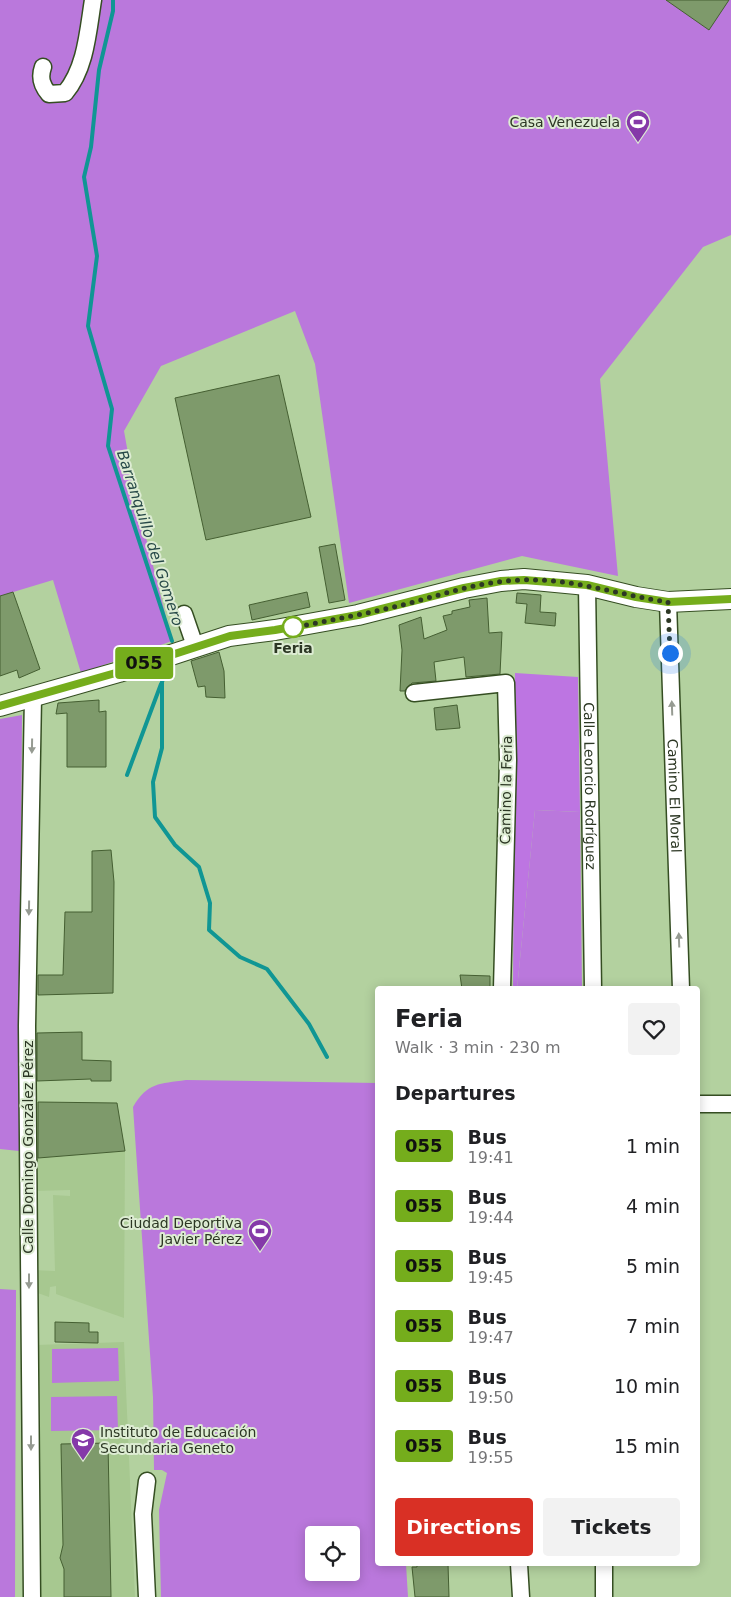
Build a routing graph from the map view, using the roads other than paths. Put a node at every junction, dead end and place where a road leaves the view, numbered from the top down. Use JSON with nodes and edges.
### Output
{"nodes":[{"id":1,"x":93,"y":0,"type":"edge"},
{"id":2,"x":43,"y":67,"type":"dead end"},
{"id":3,"x":587,"y":585,"type":"junction"},
{"id":4,"x":731,"y":599,"type":"edge"},
{"id":5,"x":668,"y":602,"type":"junction"},
{"id":6,"x":184,"y":614,"type":"dead end"},
{"id":7,"x":195,"y":646,"type":"junction"},
{"id":8,"x":414,"y":693,"type":"dead end"},
{"id":9,"x":33,"y":697,"type":"junction"},
{"id":10,"x":0,"y":706,"type":"edge"},
{"id":11,"x":502,"y":986,"type":"edge"},
{"id":12,"x":593,"y":986,"type":"edge"},
{"id":13,"x":681,"y":986,"type":"edge"},
{"id":14,"x":700,"y":1104,"type":"edge"},
{"id":15,"x":731,"y":1104,"type":"edge"},
{"id":16,"x":147,"y":1481,"type":"dead end"},
{"id":17,"x":519,"y":1566,"type":"edge"},
{"id":18,"x":604,"y":1566,"type":"edge"},
{"id":19,"x":32,"y":1597,"type":"edge"},
{"id":20,"x":147,"y":1597,"type":"edge"},
{"id":21,"x":521,"y":1597,"type":"edge"},
{"id":22,"x":604,"y":1597,"type":"edge"}],
"edges":[{"from":1,"to":2,"type":"street"},
{"from":3,"to":5,"type":"main road"},
{"from":3,"to":7,"type":"main road"},
{"from":3,"to":12,"type":"street","name":"Calle Leoncio Rodríguez"},
{"from":4,"to":5,"type":"main road"},
{"from":13,"to":5,"type":"street","name":"Camino El Moral","one_way":true},
{"from":6,"to":7,"type":"street"},
{"from":7,"to":9,"type":"main road"},
{"from":8,"to":11,"type":"street","name":"Camino la Feria"},
{"from":9,"to":10,"type":"main road"},
{"from":9,"to":19,"type":"street","name":"Calle Domingo González Pérez","one_way":true},
{"from":14,"to":15,"type":"street"},
{"from":16,"to":20,"type":"street"},
{"from":17,"to":21,"type":"street"},
{"from":18,"to":22,"type":"street"}]}
